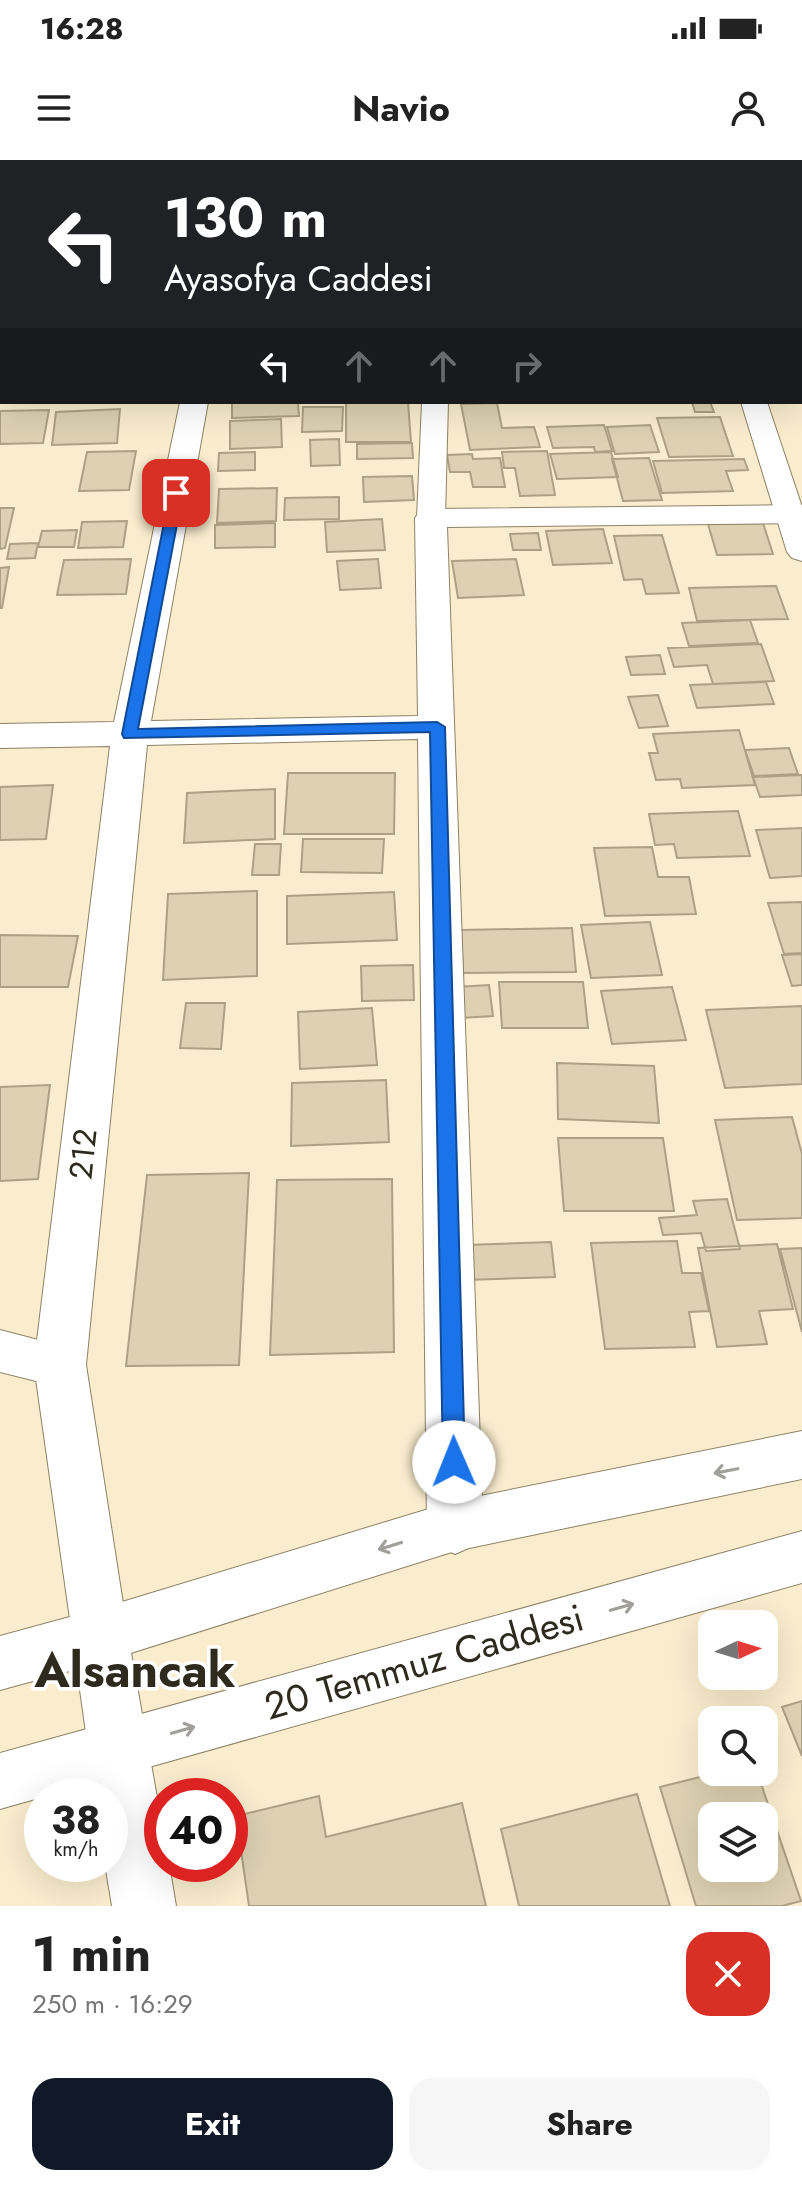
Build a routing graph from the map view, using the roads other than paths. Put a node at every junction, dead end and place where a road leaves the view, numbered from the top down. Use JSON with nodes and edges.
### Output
{"nodes":[{"id":1,"x":194,"y":404,"type":"edge"},
{"id":2,"x":435,"y":404,"type":"edge"},
{"id":3,"x":755,"y":404,"type":"edge"},
{"id":4,"x":796,"y":514,"type":"edge"},
{"id":5,"x":431,"y":518,"type":"junction"},
{"id":6,"x":802,"y":552,"type":"edge"},
{"id":7,"x":437,"y":727,"type":"junction"},
{"id":8,"x":130,"y":734,"type":"junction"},
{"id":9,"x":0,"y":736,"type":"edge"},
{"id":10,"x":0,"y":1351,"type":"edge"},
{"id":11,"x":60,"y":1365,"type":"junction"},
{"id":12,"x":802,"y":1455,"type":"edge"},
{"id":13,"x":455,"y":1526,"type":"junction"},
{"id":14,"x":802,"y":1557,"type":"edge"},
{"id":15,"x":99,"y":1636,"type":"junction"},
{"id":16,"x":0,"y":1663,"type":"edge"},
{"id":17,"x":117,"y":1748,"type":"junction"},
{"id":18,"x":0,"y":1781,"type":"edge"},
{"id":19,"x":144,"y":1906,"type":"edge"}],
"edges":[{"from":1,"to":8,"type":"street","name":"212"},
{"from":2,"to":5,"type":"street"},
{"from":3,"to":4,"type":"street"},
{"from":4,"to":5,"type":"street"},
{"from":4,"to":6,"type":"street"},
{"from":5,"to":7,"type":"street"},
{"from":7,"to":8,"type":"street"},
{"from":7,"to":13,"type":"street"},
{"from":8,"to":9,"type":"street"},
{"from":8,"to":11,"type":"street","name":"212"},
{"from":10,"to":11,"type":"street"},
{"from":11,"to":15,"type":"street","name":"212"},
{"from":12,"to":13,"type":"street","one_way":true},
{"from":13,"to":15,"type":"street","one_way":true},
{"from":17,"to":14,"type":"street","name":"20 Temmuz Caddesi","one_way":true},
{"from":15,"to":16,"type":"street"},
{"from":15,"to":17,"type":"street","name":"212"},
{"from":17,"to":18,"type":"street","name":"20 Temmuz Caddesi"},
{"from":17,"to":19,"type":"street","name":"212"}]}
